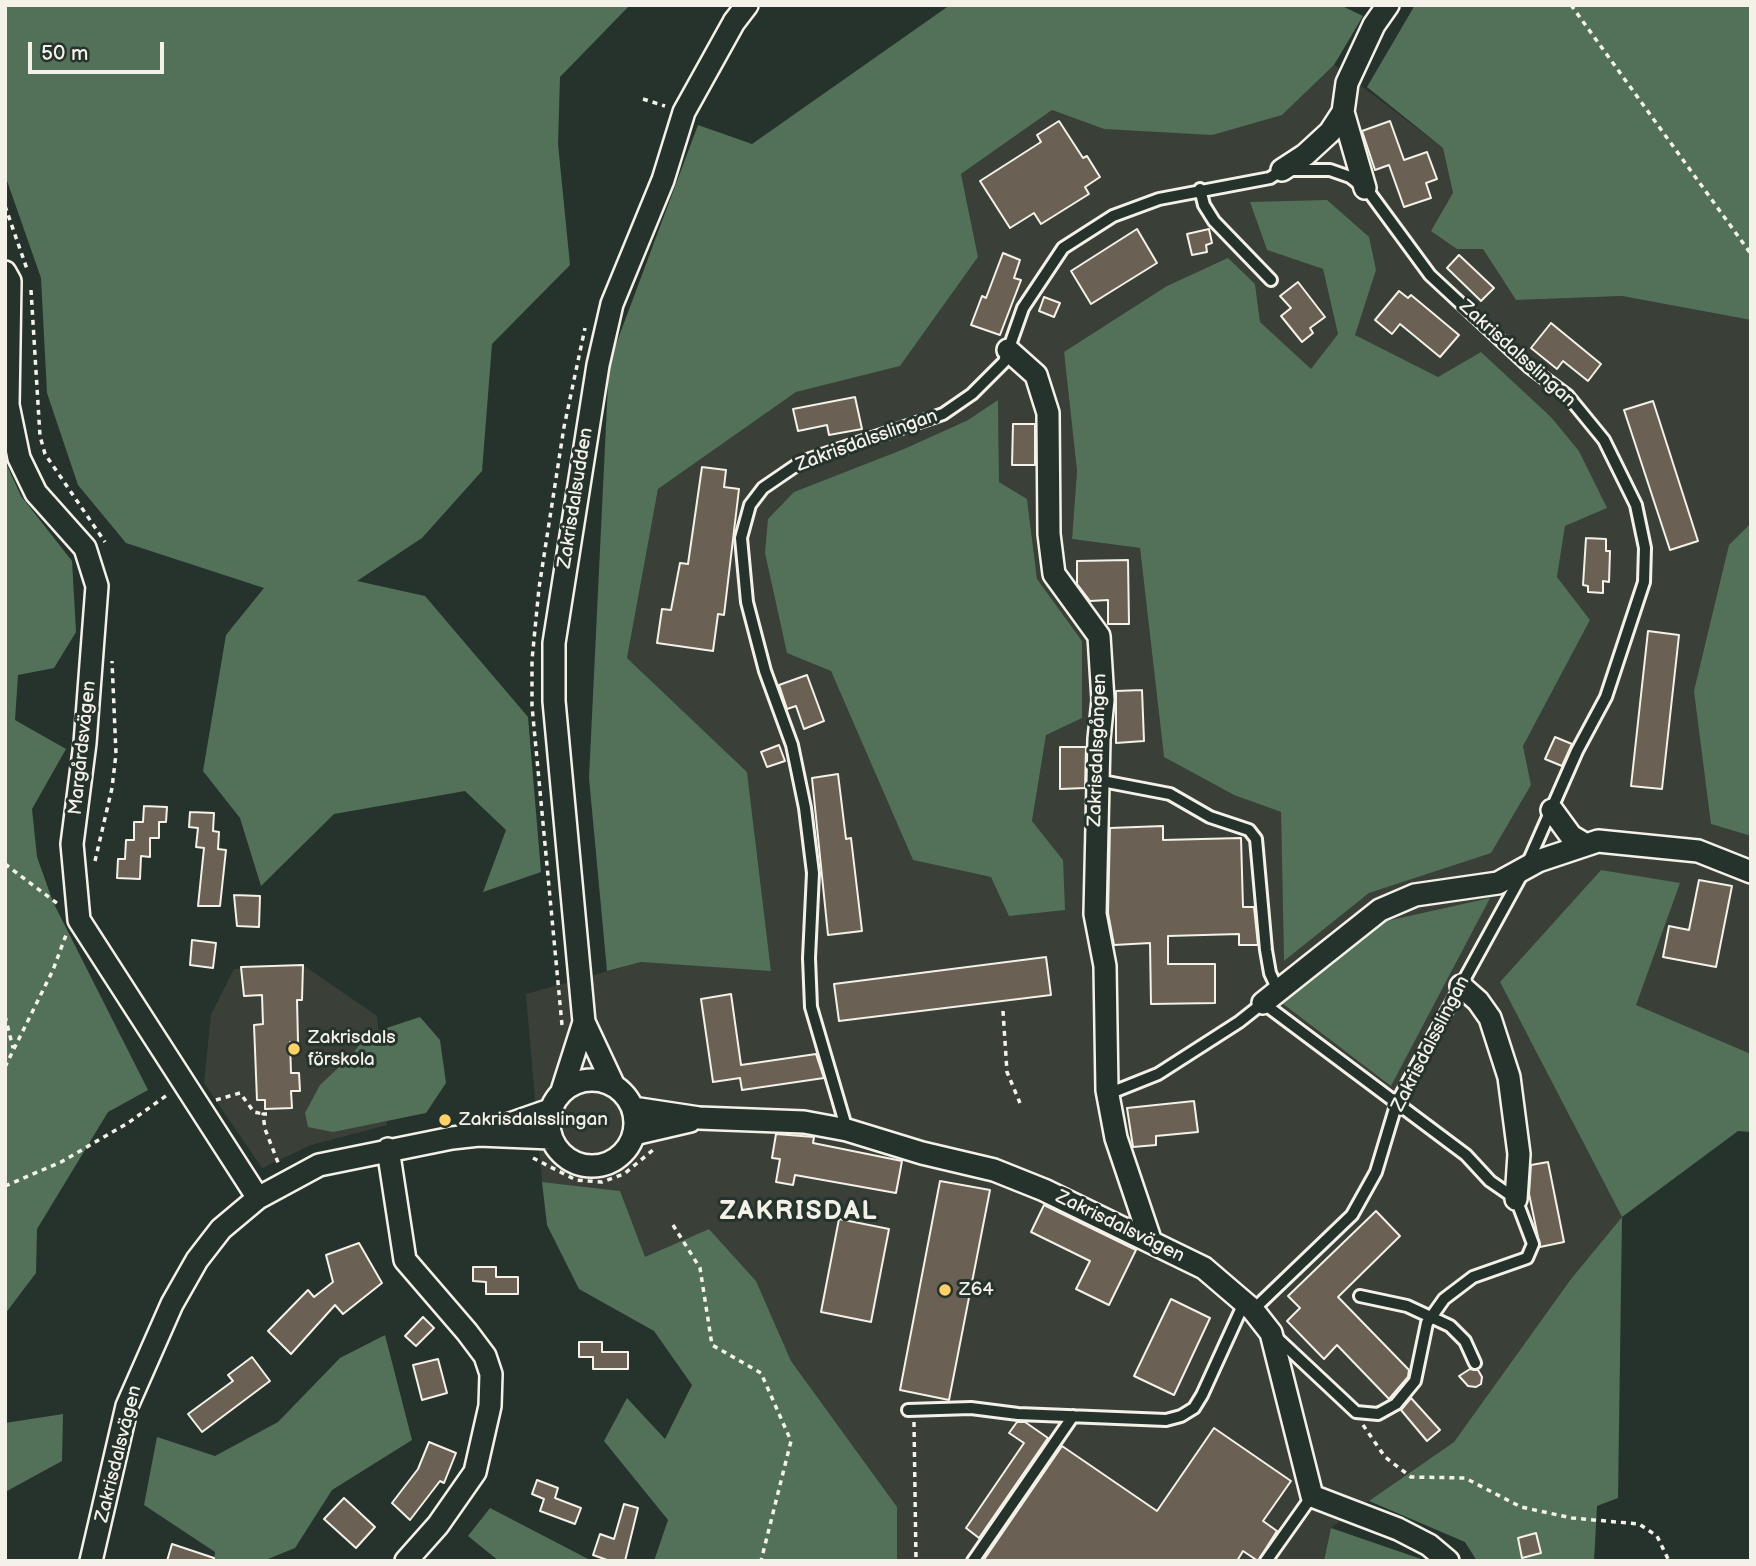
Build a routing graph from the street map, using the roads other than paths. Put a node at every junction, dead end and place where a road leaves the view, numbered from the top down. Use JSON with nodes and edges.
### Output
{"nodes":[{"id":1,"x":747,"y":5,"type":"edge"},
{"id":2,"x":1388,"y":5,"type":"edge"},
{"id":3,"x":1343,"y":111,"type":"junction"},
{"id":4,"x":1282,"y":170,"type":"junction"},
{"id":5,"x":1365,"y":188,"type":"junction"},
{"id":6,"x":1200,"y":189,"type":"junction"},
{"id":7,"x":5,"y":272,"type":"edge"},
{"id":8,"x":1271,"y":280,"type":"dead end"},
{"id":9,"x":1008,"y":350,"type":"junction"},
{"id":10,"x":1097,"y":780,"type":"junction"},
{"id":11,"x":1552,"y":810,"type":"junction"},
{"id":12,"x":1586,"y":845,"type":"junction"},
{"id":13,"x":1526,"y":867,"type":"junction"},
{"id":14,"x":1751,"y":872,"type":"edge"},
{"id":15,"x":1461,"y":986,"type":"junction"},
{"id":16,"x":1270,"y":996,"type":"junction"},
{"id":17,"x":584,"y":1023,"type":"junction"},
{"id":18,"x":614,"y":1086,"type":"junction"},
{"id":19,"x":562,"y":1091,"type":"junction"},
{"id":20,"x":1108,"y":1094,"type":"junction"},
{"id":21,"x":1397,"y":1102,"type":"junction"},
{"id":22,"x":633,"y":1108,"type":"junction"},
{"id":23,"x":550,"y":1110,"type":"junction"},
{"id":24,"x":699,"y":1118,"type":"junction"},
{"id":25,"x":847,"y":1130,"type":"junction"},
{"id":26,"x":479,"y":1135,"type":"junction"},
{"id":27,"x":634,"y":1135,"type":"junction"},
{"id":28,"x":551,"y":1138,"type":"junction"},
{"id":29,"x":388,"y":1149,"type":"junction"},
{"id":30,"x":258,"y":1198,"type":"junction"},
{"id":31,"x":1516,"y":1199,"type":"junction"},
{"id":32,"x":1151,"y":1242,"type":"junction"},
{"id":33,"x":1360,"y":1296,"type":"dead end"},
{"id":34,"x":1249,"y":1307,"type":"junction"},
{"id":35,"x":1432,"y":1316,"type":"junction"},
{"id":36,"x":1271,"y":1333,"type":"junction"},
{"id":37,"x":1475,"y":1363,"type":"dead end"},
{"id":38,"x":911,"y":1409,"type":"road end"},
{"id":39,"x":1073,"y":1416,"type":"junction"},
{"id":40,"x":1312,"y":1496,"type":"junction"},
{"id":41,"x":91,"y":1561,"type":"edge"},
{"id":42,"x":406,"y":1561,"type":"edge"},
{"id":43,"x":972,"y":1561,"type":"edge"},
{"id":44,"x":1266,"y":1561,"type":"edge"},
{"id":45,"x":1448,"y":1561,"type":"edge"}],
"edges":[{"from":1,"to":17,"type":"street","name":"Zakrisdalsudden"},
{"from":2,"to":3,"type":"street"},
{"from":3,"to":4,"type":"street","name":"Zakrisdalsslingan"},
{"from":3,"to":5,"type":"street","name":"Zakrisdalsslingan"},
{"from":4,"to":5,"type":"lane","name":"Zakrisdalsslingan"},
{"from":4,"to":6,"type":"lane","name":"Zakrisdalsslingan"},
{"from":5,"to":11,"type":"lane","name":"Zakrisdalsslingan"},
{"from":6,"to":8,"type":"lane"},
{"from":6,"to":9,"type":"lane","name":"Zakrisdalsslingan"},
{"from":7,"to":30,"type":"street","name":"Margårdsvägen"},
{"from":9,"to":10,"type":"street","name":"Zakrisdalsgången"},
{"from":9,"to":25,"type":"lane","name":"Zakrisdalsslingan"},
{"from":10,"to":16,"type":"lane"},
{"from":10,"to":20,"type":"street","name":"Zakrisdalsgången"},
{"from":11,"to":12,"type":"street"},
{"from":11,"to":13,"type":"lane","name":"Zakrisdalsslingan"},
{"from":12,"to":13,"type":"street"},
{"from":12,"to":14,"type":"street"},
{"from":13,"to":15,"type":"lane","name":"Zakrisdalsslingan"},
{"from":13,"to":16,"type":"street"},
{"from":15,"to":21,"type":"lane","name":"Zakrisdalsslingan"},
{"from":15,"to":31,"type":"street"},
{"from":16,"to":20,"type":"lane"},
{"from":16,"to":21,"type":"lane"},
{"from":17,"to":18,"type":"street","name":"Zakrisdalsudden"},
{"from":17,"to":19,"type":"street","name":"Zakrisdalsudden"},
{"from":18,"to":19,"type":"street"},
{"from":18,"to":22,"type":"street"},
{"from":19,"to":23,"type":"street"},
{"from":20,"to":32,"type":"street","name":"Zakrisdalsgången"},
{"from":21,"to":31,"type":"lane"},
{"from":21,"to":34,"type":"lane","name":"Zakrisdalsslingan"},
{"from":22,"to":24,"type":"street","name":"Zakrisdalsvägen"},
{"from":22,"to":27,"type":"street"},
{"from":23,"to":26,"type":"street","name":"Zakrisdalsvägen"},
{"from":23,"to":28,"type":"street"},
{"from":24,"to":25,"type":"street","name":"Zakrisdalsvägen"},
{"from":24,"to":27,"type":"street"},
{"from":25,"to":32,"type":"street","name":"Zakrisdalsvägen"},
{"from":26,"to":28,"type":"street","name":"Zakrisdalsvägen"},
{"from":26,"to":29,"type":"street","name":"Zakrisdalsvägen"},
{"from":27,"to":28,"type":"street"},
{"from":29,"to":30,"type":"street","name":"Zakrisdalsvägen"},
{"from":29,"to":42,"type":"street"},
{"from":30,"to":41,"type":"street","name":"Zakrisdalsvägen"},
{"from":31,"to":35,"type":"lane"},
{"from":32,"to":34,"type":"street","name":"Zakrisdalsvägen"},
{"from":33,"to":35,"type":"lane"},
{"from":34,"to":36,"type":"street","name":"Zakrisdalsvägen"},
{"from":34,"to":39,"type":"lane"},
{"from":35,"to":36,"type":"lane"},
{"from":35,"to":37,"type":"lane"},
{"from":36,"to":40,"type":"street","name":"Zakrisdalsvägen"},
{"from":38,"to":39,"type":"lane"},
{"from":39,"to":43,"type":"lane"},
{"from":40,"to":44,"type":"lane"},
{"from":40,"to":45,"type":"street"}]}
